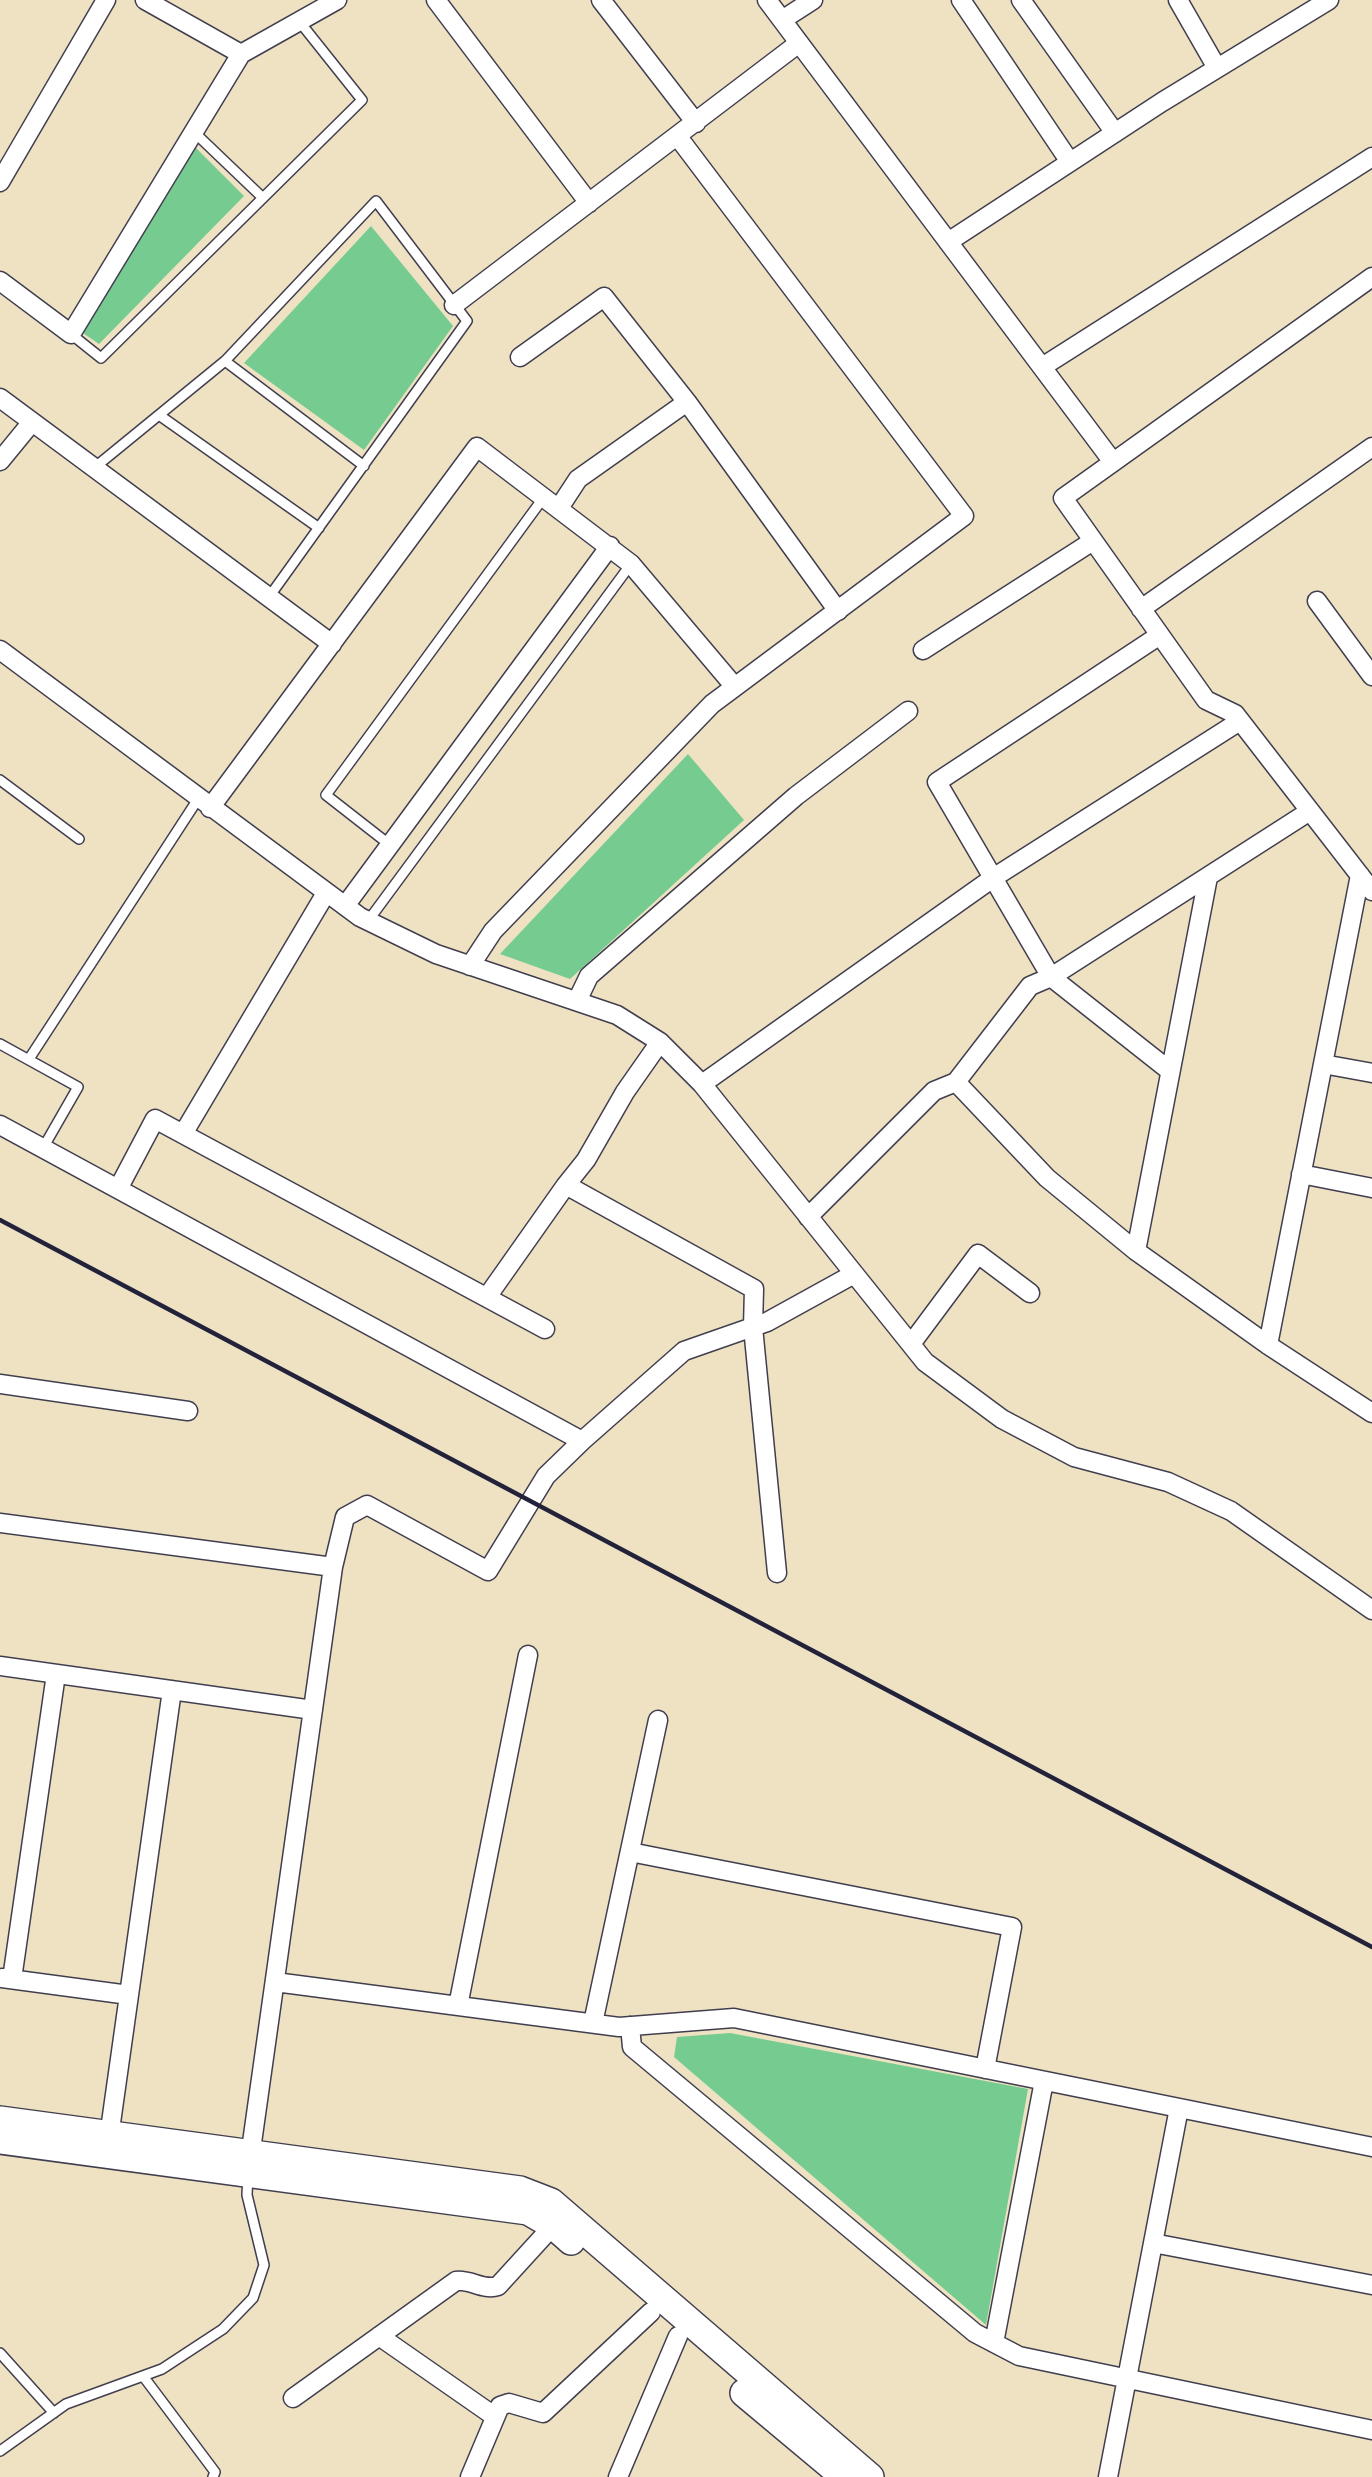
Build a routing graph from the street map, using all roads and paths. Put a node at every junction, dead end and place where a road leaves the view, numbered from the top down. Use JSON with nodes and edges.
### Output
{"nodes":[{"id":1,"x":106,"y":0,"type":"edge"},
{"id":2,"x":145,"y":0,"type":"edge"},
{"id":3,"x":337,"y":0,"type":"edge"},
{"id":4,"x":436,"y":0,"type":"edge"},
{"id":5,"x":601,"y":0,"type":"edge"},
{"id":6,"x":767,"y":0,"type":"edge"},
{"id":7,"x":813,"y":0,"type":"edge"},
{"id":8,"x":961,"y":0,"type":"edge"},
{"id":9,"x":1022,"y":0,"type":"edge"},
{"id":10,"x":1178,"y":0,"type":"edge"},
{"id":11,"x":1329,"y":0,"type":"edge"},
{"id":12,"x":782,"y":20,"type":"junction"},
{"id":13,"x":299,"y":21,"type":"junction"},
{"id":14,"x":799,"y":43,"type":"junction"},
{"id":15,"x":241,"y":54,"type":"junction"},
{"id":16,"x":1217,"y":68,"type":"junction"},
{"id":17,"x":696,"y":123,"type":"junction"},
{"id":18,"x":194,"y":132,"type":"junction"},
{"id":19,"x":1115,"y":133,"type":"junction"},
{"id":20,"x":678,"y":137,"type":"junction"},
{"id":21,"x":1372,"y":158,"type":"edge"},
{"id":22,"x":1070,"y":162,"type":"junction"},
{"id":23,"x":0,"y":182,"type":"edge"},
{"id":24,"x":263,"y":198,"type":"junction"},
{"id":25,"x":589,"y":203,"type":"junction"},
{"id":26,"x":948,"y":242,"type":"junction"},
{"id":27,"x":1372,"y":277,"type":"edge"},
{"id":28,"x":0,"y":281,"type":"edge"},
{"id":29,"x":454,"y":305,"type":"junction"},
{"id":30,"x":71,"y":334,"type":"junction"},
{"id":31,"x":520,"y":357,"type":"dead end"},
{"id":32,"x":225,"y":361,"type":"junction"},
{"id":33,"x":1042,"y":367,"type":"junction"},
{"id":34,"x":0,"y":398,"type":"edge"},
{"id":35,"x":687,"y":402,"type":"junction"},
{"id":36,"x":159,"y":415,"type":"junction"},
{"id":37,"x":32,"y":422,"type":"junction"},
{"id":38,"x":1372,"y":447,"type":"edge"},
{"id":39,"x":0,"y":461,"type":"edge"},
{"id":40,"x":1113,"y":462,"type":"junction"},
{"id":41,"x":364,"y":466,"type":"junction"},
{"id":42,"x":94,"y":468,"type":"junction"},
{"id":43,"x":552,"y":503,"type":"junction"},
{"id":44,"x":319,"y":528,"type":"junction"},
{"id":45,"x":1093,"y":541,"type":"junction"},
{"id":46,"x":610,"y":546,"type":"junction"},
{"id":47,"x":631,"y":564,"type":"junction"},
{"id":48,"x":269,"y":597,"type":"junction"},
{"id":49,"x":1317,"y":601,"type":"dead end"},
{"id":50,"x":1142,"y":609,"type":"junction"},
{"id":51,"x":838,"y":611,"type":"junction"},
{"id":52,"x":1160,"y":635,"type":"junction"},
{"id":53,"x":332,"y":644,"type":"junction"},
{"id":54,"x":923,"y":650,"type":"dead end"},
{"id":55,"x":2,"y":656,"type":"edge"},
{"id":56,"x":1372,"y":676,"type":"edge"},
{"id":57,"x":735,"y":687,"type":"junction"},
{"id":58,"x":908,"y":711,"type":"dead end"},
{"id":59,"x":1240,"y":721,"type":"junction"},
{"id":60,"x":2,"y":785,"type":"edge"},
{"id":61,"x":204,"y":803,"type":"junction"},
{"id":62,"x":1310,"y":811,"type":"junction"},
{"id":63,"x":80,"y":839,"type":"dead end"},
{"id":64,"x":390,"y":845,"type":"junction"},
{"id":65,"x":1360,"y":875,"type":"junction"},
{"id":66,"x":1208,"y":877,"type":"junction"},
{"id":67,"x":993,"y":878,"type":"junction"},
{"id":68,"x":1372,"y":891,"type":"edge"},
{"id":69,"x":326,"y":893,"type":"junction"},
{"id":70,"x":345,"y":906,"type":"junction"},
{"id":71,"x":368,"y":921,"type":"junction"},
{"id":72,"x":471,"y":966,"type":"junction"},
{"id":73,"x":1051,"y":977,"type":"junction"},
{"id":74,"x":577,"y":1001,"type":"junction"},
{"id":75,"x":660,"y":1042,"type":"junction"},
{"id":76,"x":0,"y":1044,"type":"edge"},
{"id":77,"x":29,"y":1059,"type":"junction"},
{"id":78,"x":1323,"y":1064,"type":"junction"},
{"id":79,"x":1170,"y":1071,"type":"junction"},
{"id":80,"x":1372,"y":1073,"type":"edge"},
{"id":81,"x":956,"y":1082,"type":"junction"},
{"id":82,"x":702,"y":1084,"type":"junction"},
{"id":83,"x":0,"y":1125,"type":"edge"},
{"id":84,"x":183,"y":1134,"type":"junction"},
{"id":85,"x":43,"y":1148,"type":"junction"},
{"id":86,"x":1301,"y":1174,"type":"junction"},
{"id":87,"x":566,"y":1185,"type":"junction"},
{"id":88,"x":1372,"y":1188,"type":"edge"},
{"id":89,"x":118,"y":1189,"type":"junction"},
{"id":90,"x":808,"y":1217,"type":"junction"},
{"id":91,"x":1136,"y":1251,"type":"junction"},
{"id":92,"x":854,"y":1274,"type":"junction"},
{"id":93,"x":1030,"y":1293,"type":"dead end"},
{"id":94,"x":487,"y":1297,"type":"junction"},
{"id":95,"x":753,"y":1327,"type":"junction"},
{"id":96,"x":545,"y":1329,"type":"dead end"},
{"id":97,"x":911,"y":1344,"type":"junction"},
{"id":98,"x":1268,"y":1345,"type":"junction"},
{"id":99,"x":0,"y":1384,"type":"edge"},
{"id":100,"x":188,"y":1411,"type":"dead end"},
{"id":101,"x":1372,"y":1413,"type":"edge"},
{"id":102,"x":582,"y":1441,"type":"junction"},
{"id":103,"x":0,"y":1523,"type":"edge"},
{"id":104,"x":333,"y":1568,"type":"junction"},
{"id":105,"x":777,"y":1573,"type":"dead end"},
{"id":106,"x":1372,"y":1610,"type":"edge"},
{"id":107,"x":528,"y":1655,"type":"dead end"},
{"id":108,"x":0,"y":1666,"type":"edge"},
{"id":109,"x":56,"y":1674,"type":"junction"},
{"id":110,"x":172,"y":1690,"type":"junction"},
{"id":111,"x":313,"y":1710,"type":"junction"},
{"id":112,"x":657,"y":1719,"type":"dead end"},
{"id":113,"x":630,"y":1852,"type":"junction"},
{"id":114,"x":6,"y":1978,"type":"edge"},
{"id":115,"x":275,"y":1982,"type":"junction"},
{"id":116,"x":129,"y":1995,"type":"junction"},
{"id":117,"x":458,"y":2006,"type":"junction"},
{"id":118,"x":593,"y":2023,"type":"junction"},
{"id":119,"x":630,"y":2026,"type":"junction"},
{"id":120,"x":985,"y":2069,"type":"junction"},
{"id":121,"x":1044,"y":2081,"type":"junction"},
{"id":122,"x":1179,"y":2108,"type":"junction"},
{"id":123,"x":0,"y":2120,"type":"edge"},
{"id":124,"x":0,"y":2140,"type":"edge"},
{"id":125,"x":108,"y":2145,"type":"junction"},
{"id":126,"x":1372,"y":2147,"type":"edge"},
{"id":127,"x":249,"y":2164,"type":"junction"},
{"id":128,"x":559,"y":2219,"type":"junction"},
{"id":129,"x":1153,"y":2243,"type":"junction"},
{"id":130,"x":1372,"y":2284,"type":"edge"},
{"id":131,"x":651,"y":2312,"type":"junction"},
{"id":132,"x":379,"y":2336,"type":"junction"},
{"id":133,"x":678,"y":2336,"type":"junction"},
{"id":134,"x":994,"y":2343,"type":"junction"},
{"id":135,"x":0,"y":2353,"type":"edge"},
{"id":136,"x":143,"y":2376,"type":"junction"},
{"id":137,"x":1127,"y":2379,"type":"junction"},
{"id":138,"x":293,"y":2398,"type":"dead end"},
{"id":139,"x":54,"y":2413,"type":"junction"},
{"id":140,"x":494,"y":2416,"type":"junction"},
{"id":141,"x":1372,"y":2430,"type":"edge"},
{"id":142,"x":0,"y":2451,"type":"edge"},
{"id":143,"x":841,"y":2471,"type":"edge"},
{"id":144,"x":213,"y":2477,"type":"edge"},
{"id":145,"x":470,"y":2477,"type":"edge"},
{"id":146,"x":618,"y":2477,"type":"edge"},
{"id":147,"x":870,"y":2477,"type":"edge"},
{"id":148,"x":1108,"y":2477,"type":"edge"}],
"edges":[{"from":1,"to":23,"type":"street"},
{"from":2,"to":15,"type":"street"},
{"from":3,"to":13,"type":"street"},
{"from":4,"to":25,"type":"street"},
{"from":5,"to":17,"type":"street"},
{"from":6,"to":12,"type":"street"},
{"from":7,"to":12,"type":"street"},
{"from":8,"to":22,"type":"street"},
{"from":9,"to":19,"type":"street"},
{"from":10,"to":16,"type":"street"},
{"from":11,"to":16,"type":"street"},
{"from":12,"to":14,"type":"street"},
{"from":13,"to":15,"type":"street"},
{"from":13,"to":24,"type":"lane"},
{"from":14,"to":17,"type":"street"},
{"from":14,"to":26,"type":"street"},
{"from":15,"to":18,"type":"street"},
{"from":16,"to":19,"type":"street"},
{"from":17,"to":20,"type":"street"},
{"from":18,"to":24,"type":"lane"},
{"from":18,"to":30,"type":"street"},
{"from":19,"to":22,"type":"street"},
{"from":20,"to":25,"type":"street"},
{"from":20,"to":51,"type":"street"},
{"from":21,"to":33,"type":"street"},
{"from":22,"to":26,"type":"street"},
{"from":24,"to":30,"type":"lane"},
{"from":25,"to":29,"type":"street"},
{"from":26,"to":33,"type":"street"},
{"from":27,"to":40,"type":"street"},
{"from":28,"to":30,"type":"street"},
{"from":29,"to":32,"type":"lane"},
{"from":29,"to":41,"type":"lane"},
{"from":31,"to":35,"type":"street"},
{"from":32,"to":36,"type":"lane"},
{"from":32,"to":41,"type":"lane"},
{"from":33,"to":40,"type":"street"},
{"from":34,"to":37,"type":"street"},
{"from":35,"to":43,"type":"street"},
{"from":35,"to":51,"type":"street"},
{"from":36,"to":42,"type":"lane"},
{"from":36,"to":44,"type":"lane"},
{"from":37,"to":39,"type":"street"},
{"from":37,"to":42,"type":"street"},
{"from":38,"to":50,"type":"street"},
{"from":40,"to":45,"type":"street"},
{"from":41,"to":44,"type":"lane"},
{"from":42,"to":48,"type":"street"},
{"from":43,"to":46,"type":"street"},
{"from":43,"to":53,"type":"street"},
{"from":43,"to":64,"type":"lane"},
{"from":44,"to":48,"type":"lane"},
{"from":45,"to":50,"type":"street"},
{"from":45,"to":54,"type":"street"},
{"from":46,"to":47,"type":"street"},
{"from":46,"to":64,"type":"street"},
{"from":47,"to":57,"type":"street"},
{"from":47,"to":71,"type":"lane"},
{"from":48,"to":53,"type":"street"},
{"from":49,"to":56,"type":"street"},
{"from":50,"to":52,"type":"street"},
{"from":51,"to":57,"type":"street"},
{"from":52,"to":59,"type":"street"},
{"from":52,"to":67,"type":"street"},
{"from":53,"to":61,"type":"street"},
{"from":55,"to":61,"type":"street"},
{"from":57,"to":72,"type":"street"},
{"from":58,"to":74,"type":"street"},
{"from":59,"to":62,"type":"street"},
{"from":59,"to":67,"type":"street"},
{"from":60,"to":63,"type":"lane"},
{"from":61,"to":69,"type":"street"},
{"from":61,"to":77,"type":"lane"},
{"from":62,"to":65,"type":"street"},
{"from":62,"to":66,"type":"street"},
{"from":64,"to":70,"type":"street"},
{"from":65,"to":68,"type":"street"},
{"from":65,"to":78,"type":"street"},
{"from":66,"to":73,"type":"street"},
{"from":66,"to":79,"type":"street"},
{"from":67,"to":73,"type":"street"},
{"from":67,"to":82,"type":"street"},
{"from":69,"to":70,"type":"street"},
{"from":69,"to":84,"type":"street"},
{"from":70,"to":71,"type":"street"},
{"from":71,"to":72,"type":"street"},
{"from":72,"to":74,"type":"street"},
{"from":73,"to":79,"type":"street"},
{"from":73,"to":81,"type":"street"},
{"from":74,"to":75,"type":"street"},
{"from":75,"to":82,"type":"street"},
{"from":75,"to":87,"type":"street"},
{"from":76,"to":77,"type":"lane"},
{"from":77,"to":85,"type":"lane"},
{"from":78,"to":80,"type":"street"},
{"from":78,"to":86,"type":"street"},
{"from":79,"to":91,"type":"street"},
{"from":81,"to":90,"type":"street"},
{"from":81,"to":91,"type":"street"},
{"from":82,"to":90,"type":"street"},
{"from":83,"to":85,"type":"street"},
{"from":84,"to":89,"type":"street"},
{"from":84,"to":94,"type":"street"},
{"from":85,"to":89,"type":"street"},
{"from":86,"to":88,"type":"street"},
{"from":86,"to":98,"type":"street"},
{"from":87,"to":94,"type":"street"},
{"from":87,"to":95,"type":"street"},
{"from":89,"to":102,"type":"street"},
{"from":90,"to":92,"type":"street"},
{"from":91,"to":98,"type":"street"},
{"from":92,"to":95,"type":"street"},
{"from":92,"to":97,"type":"street"},
{"from":93,"to":97,"type":"street"},
{"from":94,"to":96,"type":"street"},
{"from":95,"to":102,"type":"street"},
{"from":95,"to":105,"type":"street"},
{"from":97,"to":106,"type":"street"},
{"from":98,"to":101,"type":"street"},
{"from":99,"to":100,"type":"street"},
{"from":102,"to":104,"type":"street"},
{"from":103,"to":104,"type":"street"},
{"from":104,"to":111,"type":"street"},
{"from":107,"to":117,"type":"street"},
{"from":108,"to":109,"type":"street"},
{"from":109,"to":110,"type":"street"},
{"from":109,"to":114,"type":"street"},
{"from":110,"to":111,"type":"street"},
{"from":110,"to":116,"type":"street"},
{"from":111,"to":115,"type":"street"},
{"from":112,"to":113,"type":"street"},
{"from":113,"to":118,"type":"street"},
{"from":113,"to":120,"type":"street"},
{"from":114,"to":116,"type":"street"},
{"from":115,"to":117,"type":"street"},
{"from":115,"to":127,"type":"street"},
{"from":116,"to":125,"type":"street"},
{"from":117,"to":118,"type":"street"},
{"from":118,"to":119,"type":"street"},
{"from":119,"to":120,"type":"street"},
{"from":119,"to":134,"type":"street"},
{"from":120,"to":121,"type":"street"},
{"from":121,"to":122,"type":"street"},
{"from":121,"to":134,"type":"street"},
{"from":122,"to":126,"type":"street"},
{"from":122,"to":129,"type":"street"},
{"from":123,"to":125,"type":"street"},
{"from":124,"to":125,"type":"street"},
{"from":125,"to":127,"type":"street"},
{"from":127,"to":128,"type":"street"},
{"from":127,"to":136,"type":"lane"},
{"from":128,"to":131,"type":"street"},
{"from":128,"to":132,"type":"street"},
{"from":128,"to":143,"type":"street"},
{"from":129,"to":130,"type":"street"},
{"from":129,"to":137,"type":"street"},
{"from":131,"to":133,"type":"street"},
{"from":131,"to":140,"type":"street"},
{"from":132,"to":138,"type":"street"},
{"from":132,"to":140,"type":"street"},
{"from":133,"to":143,"type":"street"},
{"from":133,"to":146,"type":"street"},
{"from":134,"to":137,"type":"street"},
{"from":135,"to":139,"type":"lane"},
{"from":136,"to":139,"type":"lane"},
{"from":136,"to":144,"type":"lane"},
{"from":137,"to":141,"type":"street"},
{"from":137,"to":148,"type":"street"},
{"from":139,"to":142,"type":"lane"},
{"from":140,"to":145,"type":"street"},
{"from":143,"to":147,"type":"street"}]}
